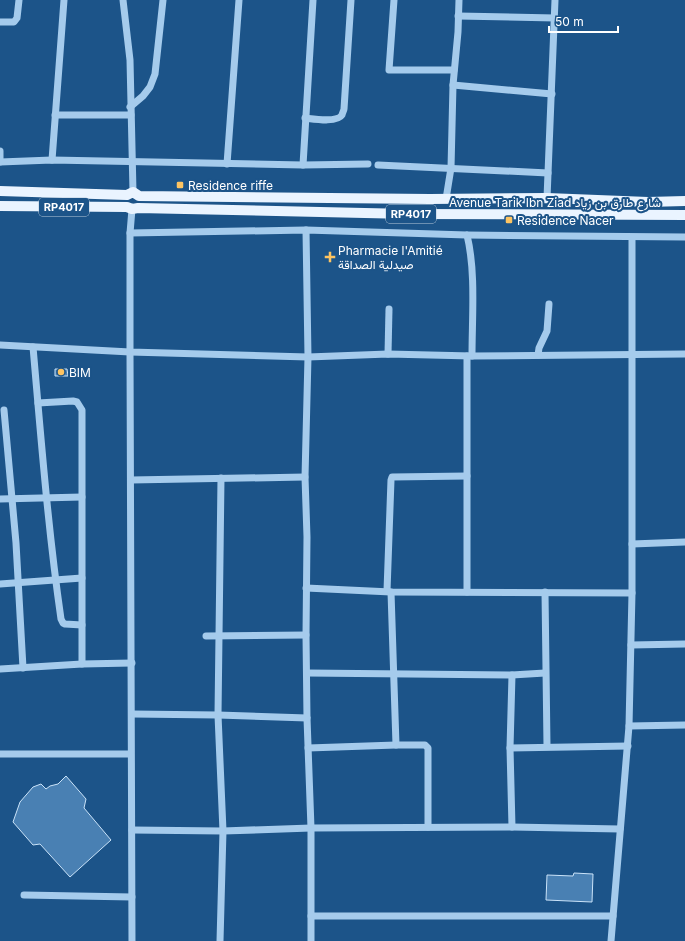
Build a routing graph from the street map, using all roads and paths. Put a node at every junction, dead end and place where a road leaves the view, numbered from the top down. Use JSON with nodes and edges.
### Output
{"nodes":[{"id":1,"x":19,"y":0,"type":"edge"},
{"id":2,"x":64,"y":0,"type":"edge"},
{"id":3,"x":123,"y":0,"type":"edge"},
{"id":4,"x":163,"y":0,"type":"edge"},
{"id":5,"x":239,"y":0,"type":"edge"},
{"id":6,"x":313,"y":0,"type":"edge"},
{"id":7,"x":351,"y":0,"type":"edge"},
{"id":8,"x":394,"y":0,"type":"edge"},
{"id":9,"x":459,"y":0,"type":"edge"},
{"id":10,"x":556,"y":0,"type":"edge"},
{"id":11,"x":458,"y":16,"type":"junction"},
{"id":12,"x":555,"y":18,"type":"junction"},
{"id":13,"x":0,"y":22,"type":"edge"},
{"id":14,"x":454,"y":70,"type":"junction"},
{"id":15,"x":453,"y":85,"type":"junction"},
{"id":16,"x":552,"y":94,"type":"junction"},
{"id":17,"x":131,"y":111,"type":"junction"},
{"id":18,"x":55,"y":115,"type":"junction"},
{"id":19,"x":305,"y":118,"type":"junction"},
{"id":20,"x":0,"y":151,"type":"edge"},
{"id":21,"x":52,"y":160,"type":"junction"},
{"id":22,"x":0,"y":162,"type":"edge"},
{"id":23,"x":132,"y":163,"type":"junction"},
{"id":24,"x":227,"y":164,"type":"junction"},
{"id":25,"x":368,"y":164,"type":"dead end"},
{"id":26,"x":303,"y":165,"type":"junction"},
{"id":27,"x":378,"y":165,"type":"dead end"},
{"id":28,"x":451,"y":168,"type":"junction"},
{"id":29,"x":548,"y":173,"type":"junction"},
{"id":30,"x":0,"y":191,"type":"edge"},
{"id":31,"x":133,"y":194,"type":"junction"},
{"id":32,"x":547,"y":198,"type":"junction"},
{"id":33,"x":446,"y":199,"type":"junction"},
{"id":34,"x":685,"y":201,"type":"edge"},
{"id":35,"x":0,"y":206,"type":"edge"},
{"id":36,"x":132,"y":208,"type":"junction"},
{"id":37,"x":685,"y":215,"type":"edge"},
{"id":38,"x":306,"y":230,"type":"junction"},
{"id":39,"x":130,"y":233,"type":"junction"},
{"id":40,"x":467,"y":235,"type":"junction"},
{"id":41,"x":685,"y":237,"type":"edge"},
{"id":42,"x":632,"y":238,"type":"junction"},
{"id":43,"x":549,"y":304,"type":"dead end"},
{"id":44,"x":389,"y":309,"type":"dead end"},
{"id":45,"x":0,"y":345,"type":"edge"},
{"id":46,"x":33,"y":347,"type":"junction"},
{"id":47,"x":130,"y":352,"type":"junction"},
{"id":48,"x":388,"y":354,"type":"junction"},
{"id":49,"x":685,"y":354,"type":"edge"},
{"id":50,"x":538,"y":355,"type":"junction"},
{"id":51,"x":633,"y":355,"type":"junction"},
{"id":52,"x":308,"y":356,"type":"junction"},
{"id":53,"x":470,"y":356,"type":"junction"},
{"id":54,"x":38,"y":403,"type":"junction"},
{"id":55,"x":4,"y":410,"type":"dead end"},
{"id":56,"x":467,"y":476,"type":"junction"},
{"id":57,"x":306,"y":477,"type":"junction"},
{"id":58,"x":221,"y":478,"type":"junction"},
{"id":59,"x":131,"y":480,"type":"junction"},
{"id":60,"x":46,"y":497,"type":"junction"},
{"id":61,"x":82,"y":497,"type":"junction"},
{"id":62,"x":11,"y":498,"type":"junction"},
{"id":63,"x":0,"y":499,"type":"edge"},
{"id":64,"x":685,"y":542,"type":"edge"},
{"id":65,"x":632,"y":544,"type":"junction"},
{"id":66,"x":82,"y":578,"type":"junction"},
{"id":67,"x":55,"y":580,"type":"junction"},
{"id":68,"x":18,"y":583,"type":"junction"},
{"id":69,"x":0,"y":584,"type":"edge"},
{"id":70,"x":306,"y":588,"type":"junction"},
{"id":71,"x":389,"y":592,"type":"junction"},
{"id":72,"x":467,"y":592,"type":"junction"},
{"id":73,"x":545,"y":592,"type":"junction"},
{"id":74,"x":632,"y":593,"type":"junction"},
{"id":75,"x":82,"y":625,"type":"junction"},
{"id":76,"x":306,"y":635,"type":"junction"},
{"id":77,"x":206,"y":636,"type":"dead end"},
{"id":78,"x":219,"y":636,"type":"junction"},
{"id":79,"x":685,"y":644,"type":"edge"},
{"id":80,"x":631,"y":645,"type":"junction"},
{"id":81,"x":132,"y":663,"type":"junction"},
{"id":82,"x":82,"y":664,"type":"junction"},
{"id":83,"x":23,"y":668,"type":"junction"},
{"id":84,"x":0,"y":669,"type":"edge"},
{"id":85,"x":307,"y":673,"type":"junction"},
{"id":86,"x":545,"y":673,"type":"junction"},
{"id":87,"x":394,"y":674,"type":"junction"},
{"id":88,"x":512,"y":675,"type":"junction"},
{"id":89,"x":132,"y":714,"type":"junction"},
{"id":90,"x":218,"y":715,"type":"junction"},
{"id":91,"x":307,"y":718,"type":"junction"},
{"id":92,"x":685,"y":725,"type":"edge"},
{"id":93,"x":629,"y":726,"type":"junction"},
{"id":94,"x":396,"y":745,"type":"junction"},
{"id":95,"x":547,"y":746,"type":"junction"},
{"id":96,"x":628,"y":746,"type":"junction"},
{"id":97,"x":308,"y":748,"type":"junction"},
{"id":98,"x":510,"y":748,"type":"junction"},
{"id":99,"x":0,"y":754,"type":"edge"},
{"id":100,"x":130,"y":754,"type":"junction"},
{"id":101,"x":428,"y":827,"type":"junction"},
{"id":102,"x":512,"y":827,"type":"junction"},
{"id":103,"x":311,"y":828,"type":"junction"},
{"id":104,"x":620,"y":829,"type":"junction"},
{"id":105,"x":132,"y":830,"type":"junction"},
{"id":106,"x":223,"y":831,"type":"junction"},
{"id":107,"x":24,"y":895,"type":"dead end"},
{"id":108,"x":132,"y":898,"type":"junction"},
{"id":109,"x":311,"y":916,"type":"junction"},
{"id":110,"x":613,"y":916,"type":"junction"},
{"id":111,"x":132,"y":941,"type":"edge"},
{"id":112,"x":220,"y":941,"type":"edge"},
{"id":113,"x":311,"y":941,"type":"edge"},
{"id":114,"x":611,"y":941,"type":"edge"}],
"edges":[{"from":1,"to":13,"type":"street"},
{"from":2,"to":18,"type":"street"},
{"from":3,"to":17,"type":"street"},
{"from":4,"to":17,"type":"street"},
{"from":5,"to":24,"type":"street"},
{"from":6,"to":19,"type":"street"},
{"from":7,"to":19,"type":"street"},
{"from":8,"to":14,"type":"street"},
{"from":9,"to":11,"type":"street"},
{"from":10,"to":12,"type":"street"},
{"from":11,"to":12,"type":"street"},
{"from":11,"to":14,"type":"street"},
{"from":12,"to":16,"type":"street"},
{"from":14,"to":15,"type":"street"},
{"from":15,"to":16,"type":"street"},
{"from":15,"to":28,"type":"street"},
{"from":16,"to":29,"type":"street"},
{"from":17,"to":18,"type":"street"},
{"from":17,"to":23,"type":"street"},
{"from":18,"to":21,"type":"street"},
{"from":19,"to":26,"type":"street"},
{"from":20,"to":22,"type":"street"},
{"from":21,"to":22,"type":"street"},
{"from":21,"to":23,"type":"street"},
{"from":23,"to":24,"type":"street"},
{"from":23,"to":31,"type":"street"},
{"from":24,"to":26,"type":"street"},
{"from":25,"to":26,"type":"street"},
{"from":27,"to":28,"type":"street"},
{"from":28,"to":29,"type":"street"},
{"from":28,"to":33,"type":"street"},
{"from":29,"to":32,"type":"street"},
{"from":30,"to":31,"type":"main road","name":"Avenue Tarik Ibn Ziad شارع طارق بن زياد","number":"RP4017"},
{"from":31,"to":33,"type":"main road","name":"Avenue Tarik Ibn Ziad شارع طارق بن زياد","number":"RP4017"},
{"from":31,"to":36,"type":"main road"},
{"from":31,"to":36,"type":"main road"},
{"from":32,"to":33,"type":"main road","name":"Avenue Tarik Ibn Ziad شارع طارق بن زياد","number":"RP4017"},
{"from":32,"to":34,"type":"main road","name":"Avenue Tarik Ibn Ziad شارع طارق بن زياد","number":"RP4017"},
{"from":35,"to":36,"type":"main road","name":"Avenue Tarik Ibn Ziad شارع طارق بن زياد","number":"RP4017"},
{"from":36,"to":37,"type":"main road","name":"Avenue Tarik Ibn Ziad شارع طارق بن زياد","number":"RP4017"},
{"from":36,"to":39,"type":"street"},
{"from":38,"to":39,"type":"street"},
{"from":38,"to":40,"type":"street"},
{"from":38,"to":52,"type":"street"},
{"from":39,"to":47,"type":"street"},
{"from":40,"to":42,"type":"street"},
{"from":40,"to":53,"type":"street"},
{"from":41,"to":42,"type":"street"},
{"from":42,"to":51,"type":"street"},
{"from":43,"to":50,"type":"street"},
{"from":44,"to":48,"type":"street"},
{"from":45,"to":46,"type":"street"},
{"from":46,"to":47,"type":"street"},
{"from":46,"to":54,"type":"street"},
{"from":47,"to":52,"type":"street"},
{"from":47,"to":59,"type":"street"},
{"from":48,"to":52,"type":"street"},
{"from":48,"to":53,"type":"street"},
{"from":49,"to":51,"type":"street"},
{"from":50,"to":51,"type":"street"},
{"from":50,"to":53,"type":"street"},
{"from":51,"to":65,"type":"street"},
{"from":52,"to":57,"type":"street"},
{"from":53,"to":56,"type":"street"},
{"from":54,"to":60,"type":"street"},
{"from":54,"to":61,"type":"street"},
{"from":55,"to":62,"type":"street"},
{"from":56,"to":71,"type":"street"},
{"from":56,"to":72,"type":"street"},
{"from":57,"to":58,"type":"street"},
{"from":57,"to":70,"type":"street"},
{"from":58,"to":59,"type":"street"},
{"from":58,"to":78,"type":"street"},
{"from":59,"to":81,"type":"street"},
{"from":60,"to":61,"type":"street"},
{"from":60,"to":62,"type":"street"},
{"from":60,"to":67,"type":"street"},
{"from":61,"to":66,"type":"street"},
{"from":62,"to":63,"type":"street"},
{"from":62,"to":68,"type":"street"},
{"from":64,"to":65,"type":"street"},
{"from":65,"to":74,"type":"street"},
{"from":66,"to":67,"type":"street"},
{"from":66,"to":75,"type":"street"},
{"from":67,"to":68,"type":"street"},
{"from":67,"to":75,"type":"street"},
{"from":68,"to":69,"type":"street"},
{"from":68,"to":83,"type":"street"},
{"from":70,"to":71,"type":"street"},
{"from":70,"to":76,"type":"street"},
{"from":71,"to":72,"type":"street"},
{"from":71,"to":87,"type":"street"},
{"from":72,"to":73,"type":"street"},
{"from":73,"to":74,"type":"street"},
{"from":73,"to":86,"type":"street"},
{"from":74,"to":80,"type":"street"},
{"from":75,"to":82,"type":"street"},
{"from":76,"to":78,"type":"street"},
{"from":76,"to":85,"type":"street"},
{"from":77,"to":78,"type":"street"},
{"from":78,"to":90,"type":"street"},
{"from":79,"to":80,"type":"street"},
{"from":80,"to":93,"type":"street"},
{"from":81,"to":82,"type":"street"},
{"from":81,"to":89,"type":"street"},
{"from":82,"to":83,"type":"street"},
{"from":83,"to":84,"type":"street"},
{"from":85,"to":87,"type":"street"},
{"from":85,"to":91,"type":"street"},
{"from":86,"to":88,"type":"street"},
{"from":86,"to":95,"type":"street"},
{"from":87,"to":88,"type":"street"},
{"from":87,"to":94,"type":"street"},
{"from":88,"to":98,"type":"street"},
{"from":89,"to":90,"type":"street"},
{"from":89,"to":100,"type":"street"},
{"from":90,"to":91,"type":"street"},
{"from":90,"to":106,"type":"street"},
{"from":91,"to":97,"type":"street"},
{"from":92,"to":93,"type":"street"},
{"from":93,"to":96,"type":"street"},
{"from":94,"to":97,"type":"street"},
{"from":94,"to":101,"type":"street"},
{"from":95,"to":96,"type":"street"},
{"from":95,"to":98,"type":"street"},
{"from":96,"to":104,"type":"street"},
{"from":97,"to":103,"type":"street"},
{"from":98,"to":102,"type":"street"},
{"from":99,"to":100,"type":"street"},
{"from":100,"to":105,"type":"street"},
{"from":101,"to":102,"type":"street"},
{"from":101,"to":103,"type":"street"},
{"from":102,"to":104,"type":"street"},
{"from":103,"to":106,"type":"street"},
{"from":103,"to":109,"type":"street"},
{"from":104,"to":110,"type":"street"},
{"from":105,"to":106,"type":"street"},
{"from":105,"to":108,"type":"street"},
{"from":106,"to":112,"type":"street"},
{"from":107,"to":108,"type":"street"},
{"from":108,"to":111,"type":"street"},
{"from":109,"to":110,"type":"street"},
{"from":109,"to":113,"type":"street"},
{"from":110,"to":114,"type":"street"}]}
